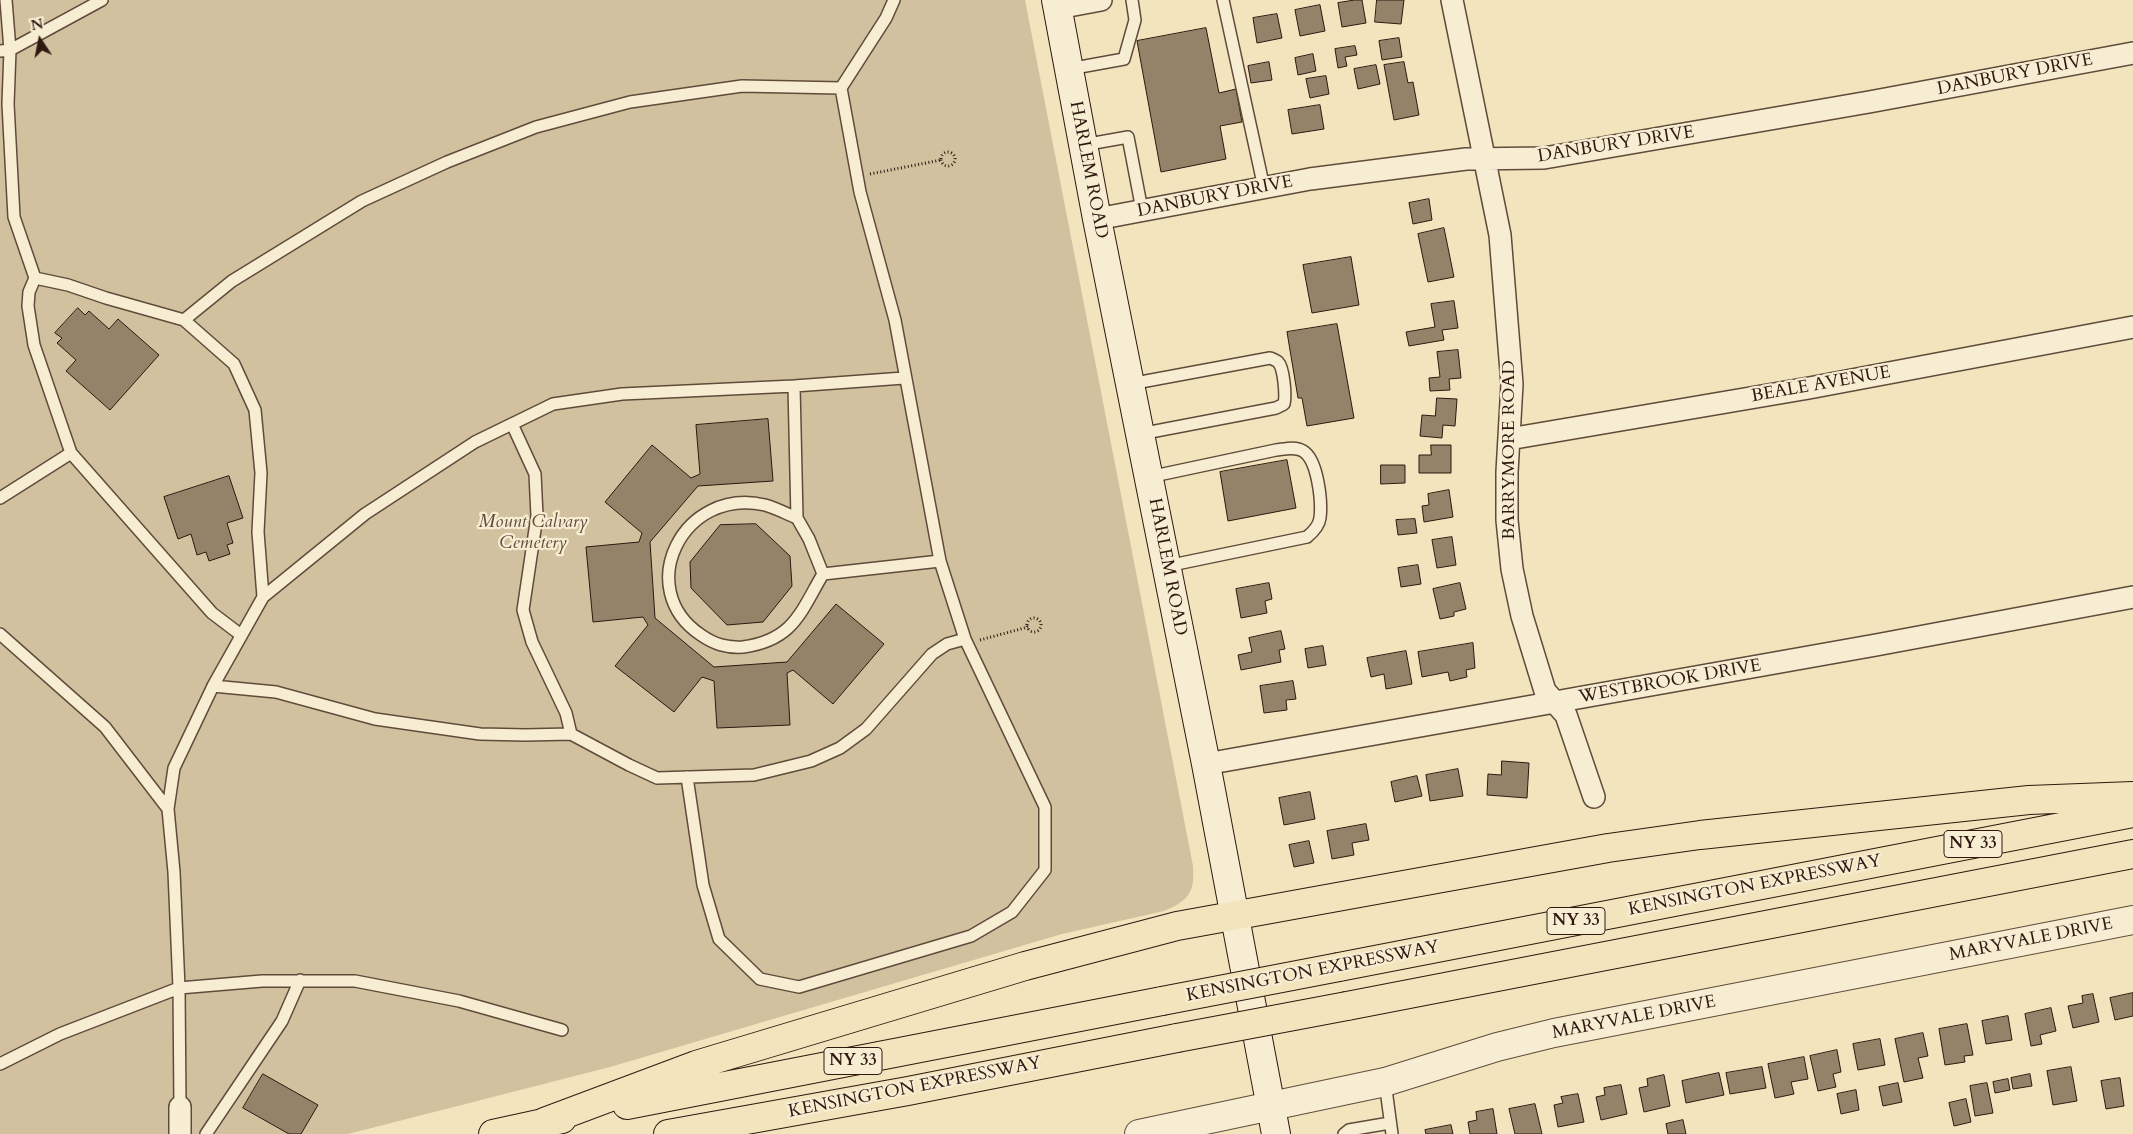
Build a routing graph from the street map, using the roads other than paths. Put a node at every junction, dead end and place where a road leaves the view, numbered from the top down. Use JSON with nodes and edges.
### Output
{"nodes":[{"id":1,"x":6,"y":0,"type":"edge"},
{"id":2,"x":102,"y":0,"type":"edge"},
{"id":3,"x":894,"y":0,"type":"edge"},
{"id":4,"x":1101,"y":0,"type":"edge"},
{"id":5,"x":1132,"y":0,"type":"edge"},
{"id":6,"x":1223,"y":0,"type":"edge"},
{"id":7,"x":1452,"y":0,"type":"edge"},
{"id":8,"x":1057,"y":4,"type":"edge"},
{"id":9,"x":5,"y":50,"type":"edge"},
{"id":10,"x":2133,"y":53,"type":"edge"},
{"id":11,"x":1069,"y":69,"type":"junction"},
{"id":12,"x":841,"y":88,"type":"junction"},
{"id":13,"x":1083,"y":145,"type":"junction"},
{"id":14,"x":1484,"y":159,"type":"junction"},
{"id":15,"x":1264,"y":188,"type":"junction"},
{"id":16,"x":1142,"y":210,"type":"junction"},
{"id":17,"x":1097,"y":218,"type":"junction"},
{"id":18,"x":35,"y":278,"type":"junction"},
{"id":19,"x":184,"y":320,"type":"junction"},
{"id":20,"x":2133,"y":327,"type":"edge"},
{"id":21,"x":904,"y":378,"type":"junction"},
{"id":22,"x":1130,"y":384,"type":"junction"},
{"id":23,"x":794,"y":386,"type":"junction"},
{"id":24,"x":512,"y":424,"type":"junction"},
{"id":25,"x":1140,"y":434,"type":"junction"},
{"id":26,"x":1509,"y":439,"type":"junction"},
{"id":27,"x":71,"y":453,"type":"junction"},
{"id":28,"x":1149,"y":477,"type":"junction"},
{"id":29,"x":0,"y":498,"type":"edge"},
{"id":30,"x":797,"y":518,"type":"junction"},
{"id":31,"x":940,"y":560,"type":"junction"},
{"id":32,"x":1166,"y":566,"type":"junction"},
{"id":33,"x":823,"y":574,"type":"junction"},
{"id":34,"x":263,"y":597,"type":"junction"},
{"id":35,"x":2133,"y":597,"type":"edge"},
{"id":36,"x":0,"y":634,"type":"edge"},
{"id":37,"x":241,"y":635,"type":"junction"},
{"id":38,"x":966,"y":641,"type":"junction"},
{"id":39,"x":213,"y":686,"type":"junction"},
{"id":40,"x":1553,"y":702,"type":"junction"},
{"id":41,"x":571,"y":734,"type":"junction"},
{"id":42,"x":1206,"y":764,"type":"junction"},
{"id":43,"x":686,"y":777,"type":"junction"},
{"id":44,"x":2133,"y":796,"type":"edge"},
{"id":45,"x":1594,"y":798,"type":"dead end"},
{"id":46,"x":168,"y":809,"type":"junction"},
{"id":47,"x":2133,"y":813,"type":"edge"},
{"id":48,"x":2133,"y":854,"type":"edge"},
{"id":49,"x":1234,"y":914,"type":"junction"},
{"id":50,"x":2133,"y":920,"type":"edge"},
{"id":51,"x":300,"y":980,"type":"junction"},
{"id":52,"x":179,"y":988,"type":"junction"},
{"id":53,"x":562,"y":1030,"type":"dead end"},
{"id":54,"x":0,"y":1064,"type":"edge"},
{"id":55,"x":1385,"y":1082,"type":"junction"},
{"id":56,"x":1270,"y":1106,"type":"junction"},
{"id":57,"x":180,"y":1107,"type":"joint"},
{"id":58,"x":544,"y":1122,"type":"junction"},
{"id":59,"x":1391,"y":1128,"type":"edge"},
{"id":60,"x":180,"y":1134,"type":"edge"},
{"id":61,"x":206,"y":1134,"type":"edge"},
{"id":62,"x":493,"y":1134,"type":"edge"},
{"id":63,"x":668,"y":1134,"type":"edge"},
{"id":64,"x":1139,"y":1134,"type":"edge"},
{"id":65,"x":1276,"y":1134,"type":"edge"},
{"id":66,"x":1344,"y":1134,"type":"edge"}],
"edges":[{"from":1,"to":9,"type":"lane"},
{"from":2,"to":9,"type":"lane"},
{"from":3,"to":12,"type":"lane"},
{"from":4,"to":8,"type":"street"},
{"from":5,"to":11,"type":"lane"},
{"from":6,"to":15,"type":"lane"},
{"from":7,"to":14,"type":"street","name":"BARRYMORE ROAD"},
{"from":8,"to":11,"type":"main road","name":"HARLEM ROAD"},
{"from":9,"to":18,"type":"lane"},
{"from":10,"to":14,"type":"street","name":"DANBURY DRIVE"},
{"from":11,"to":13,"type":"main road","name":"HARLEM ROAD"},
{"from":12,"to":19,"type":"lane"},
{"from":12,"to":21,"type":"lane"},
{"from":13,"to":16,"type":"lane"},
{"from":13,"to":17,"type":"main road","name":"HARLEM ROAD"},
{"from":14,"to":15,"type":"street","name":"DANBURY DRIVE"},
{"from":14,"to":26,"type":"street","name":"BARRYMORE ROAD"},
{"from":15,"to":16,"type":"street","name":"DANBURY DRIVE"},
{"from":16,"to":17,"type":"street","name":"DANBURY DRIVE"},
{"from":17,"to":22,"type":"main road","name":"HARLEM ROAD"},
{"from":18,"to":19,"type":"lane"},
{"from":18,"to":27,"type":"lane"},
{"from":19,"to":34,"type":"lane"},
{"from":20,"to":26,"type":"street","name":"BEALE AVENUE"},
{"from":21,"to":23,"type":"lane"},
{"from":21,"to":31,"type":"lane"},
{"from":22,"to":25,"type":"main road","name":"HARLEM ROAD"},
{"from":22,"to":25,"type":"lane"},
{"from":23,"to":24,"type":"lane"},
{"from":23,"to":30,"type":"lane"},
{"from":24,"to":34,"type":"lane"},
{"from":24,"to":41,"type":"lane"},
{"from":25,"to":28,"type":"main road","name":"HARLEM ROAD"},
{"from":26,"to":40,"type":"street","name":"BARRYMORE ROAD"},
{"from":27,"to":29,"type":"lane"},
{"from":27,"to":37,"type":"lane"},
{"from":28,"to":32,"type":"main road","name":"HARLEM ROAD"},
{"from":28,"to":32,"type":"lane"},
{"from":30,"to":33,"type":"lane"},
{"from":30,"to":33,"type":"lane"},
{"from":31,"to":33,"type":"lane"},
{"from":31,"to":38,"type":"lane"},
{"from":32,"to":42,"type":"main road","name":"HARLEM ROAD"},
{"from":34,"to":37,"type":"lane"},
{"from":35,"to":40,"type":"street","name":"WESTBROOK DRIVE"},
{"from":36,"to":46,"type":"lane"},
{"from":37,"to":39,"type":"lane"},
{"from":38,"to":43,"type":"lane"},
{"from":38,"to":43,"type":"lane"},
{"from":39,"to":41,"type":"lane"},
{"from":39,"to":46,"type":"lane"},
{"from":40,"to":42,"type":"street","name":"WESTBROOK DRIVE"},
{"from":40,"to":45,"type":"street","name":"BARRYMORE ROAD"},
{"from":41,"to":43,"type":"lane"},
{"from":42,"to":49,"type":"main road","name":"HARLEM ROAD"},
{"from":44,"to":49,"type":"highway"},
{"from":46,"to":52,"type":"lane"},
{"from":47,"to":58,"type":"highway","name":"KENSINGTON EXPRESSWAY","number":"NY 33","bridge":true},
{"from":48,"to":63,"type":"highway","name":"KENSINGTON EXPRESSWAY","number":"NY 33","bridge":true},
{"from":49,"to":56,"type":"main road","name":"HARLEM ROAD"},
{"from":49,"to":58,"type":"highway"},
{"from":50,"to":55,"type":"main road","name":"MARYVALE DRIVE"},
{"from":51,"to":52,"type":"lane"},
{"from":51,"to":53,"type":"lane"},
{"from":51,"to":61,"type":"lane"},
{"from":52,"to":54,"type":"lane"},
{"from":52,"to":57,"type":"lane"},
{"from":55,"to":56,"type":"main road","name":"MARYVALE DRIVE"},
{"from":55,"to":59,"type":"lane"},
{"from":56,"to":64,"type":"main road","name":"MARYVALE DRIVE"},
{"from":56,"to":65,"type":"main road","name":"HARLEM ROAD"},
{"from":57,"to":60,"type":"street"},
{"from":58,"to":62,"type":"highway","name":"KENSINGTON EXPRESSWAY","number":"NY 33"},
{"from":59,"to":66,"type":"lane"}]}
